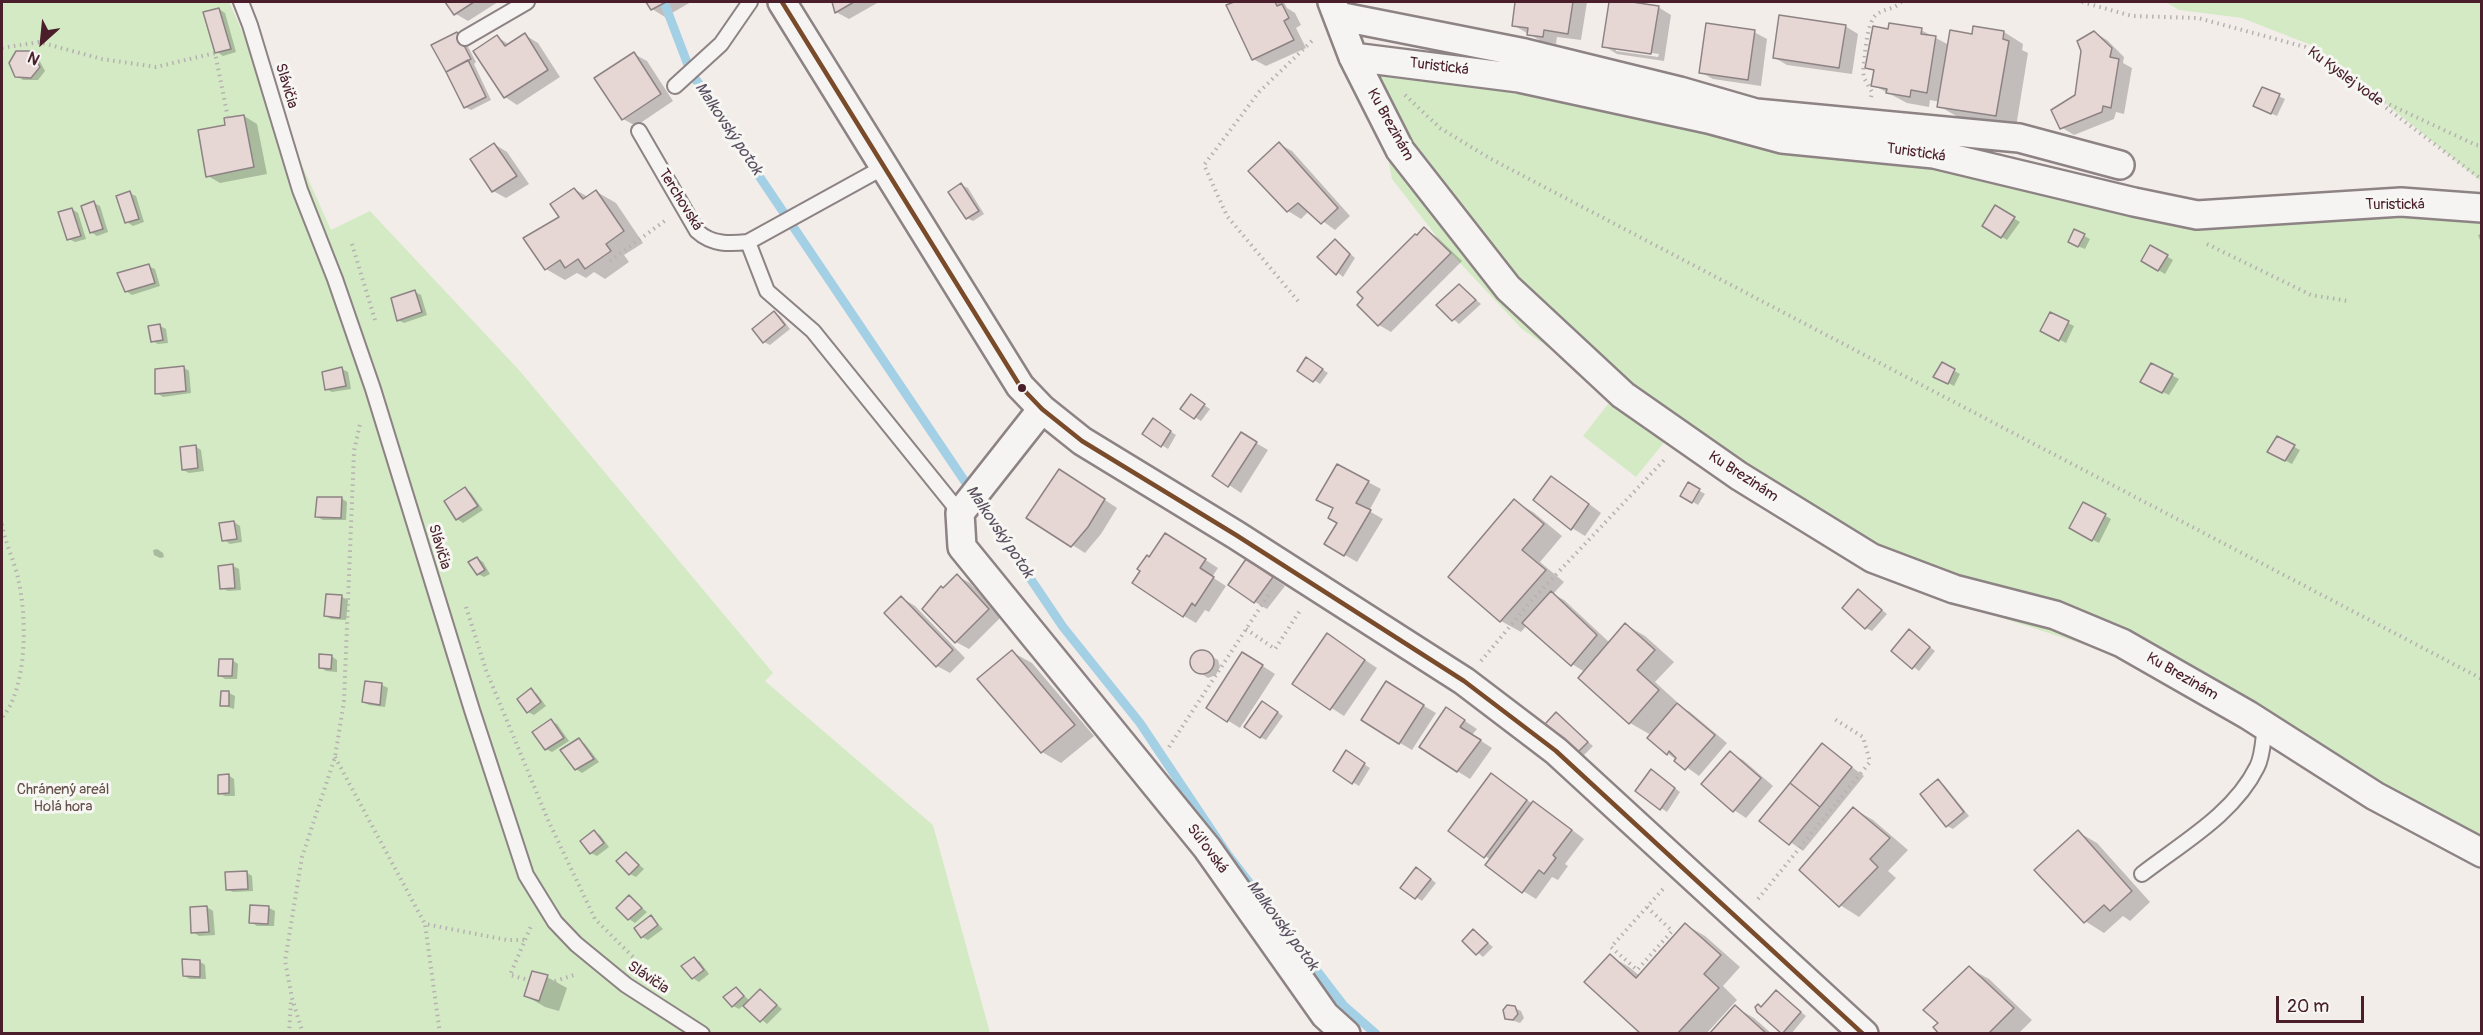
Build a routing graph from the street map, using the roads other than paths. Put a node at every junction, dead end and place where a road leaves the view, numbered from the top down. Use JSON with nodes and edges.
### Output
{"nodes":[{"id":1,"x":241,"y":2,"type":"edge"},
{"id":2,"x":527,"y":2,"type":"edge"},
{"id":3,"x":750,"y":2,"type":"edge"},
{"id":4,"x":782,"y":2,"type":"edge"},
{"id":5,"x":1335,"y":9,"type":"edge"},
{"id":6,"x":465,"y":38,"type":"dead end"},
{"id":7,"x":1353,"y":57,"type":"junction"},
{"id":8,"x":675,"y":86,"type":"dead end"},
{"id":9,"x":639,"y":131,"type":"dead end"},
{"id":10,"x":2120,"y":165,"type":"dead end"},
{"id":11,"x":884,"y":167,"type":"junction"},
{"id":12,"x":2481,"y":208,"type":"edge"},
{"id":13,"x":748,"y":242,"type":"junction"},
{"id":14,"x":1042,"y":409,"type":"junction"},
{"id":15,"x":960,"y":513,"type":"junction"},
{"id":16,"x":2265,"y":726,"type":"junction"},
{"id":17,"x":2481,"y":853,"type":"edge"},
{"id":18,"x":2142,"y":874,"type":"dead end"},
{"id":19,"x":702,"y":1034,"type":"edge"},
{"id":20,"x":1346,"y":1034,"type":"edge"},
{"id":21,"x":1864,"y":1034,"type":"edge"}],
"edges":[{"from":1,"to":19,"type":"lane","name":"Slávičia"},
{"from":2,"to":6,"type":"lane"},
{"from":3,"to":8,"type":"lane"},
{"from":4,"to":11,"type":"street"},
{"from":5,"to":7,"type":"street"},
{"from":5,"to":10,"type":"street","name":"Turistická"},
{"from":7,"to":12,"type":"street","name":"Turistická"},
{"from":7,"to":16,"type":"street","name":"Ku Brezinám"},
{"from":9,"to":13,"type":"lane","name":"Terchovská"},
{"from":11,"to":13,"type":"lane","name":"Terchovská"},
{"from":11,"to":14,"type":"street"},
{"from":13,"to":15,"type":"lane"},
{"from":14,"to":15,"type":"street"},
{"from":14,"to":21,"type":"street"},
{"from":15,"to":20,"type":"street","name":"Súľovská"},
{"from":16,"to":17,"type":"street","name":"Ku Brezinám"},
{"from":16,"to":18,"type":"lane"}]}
